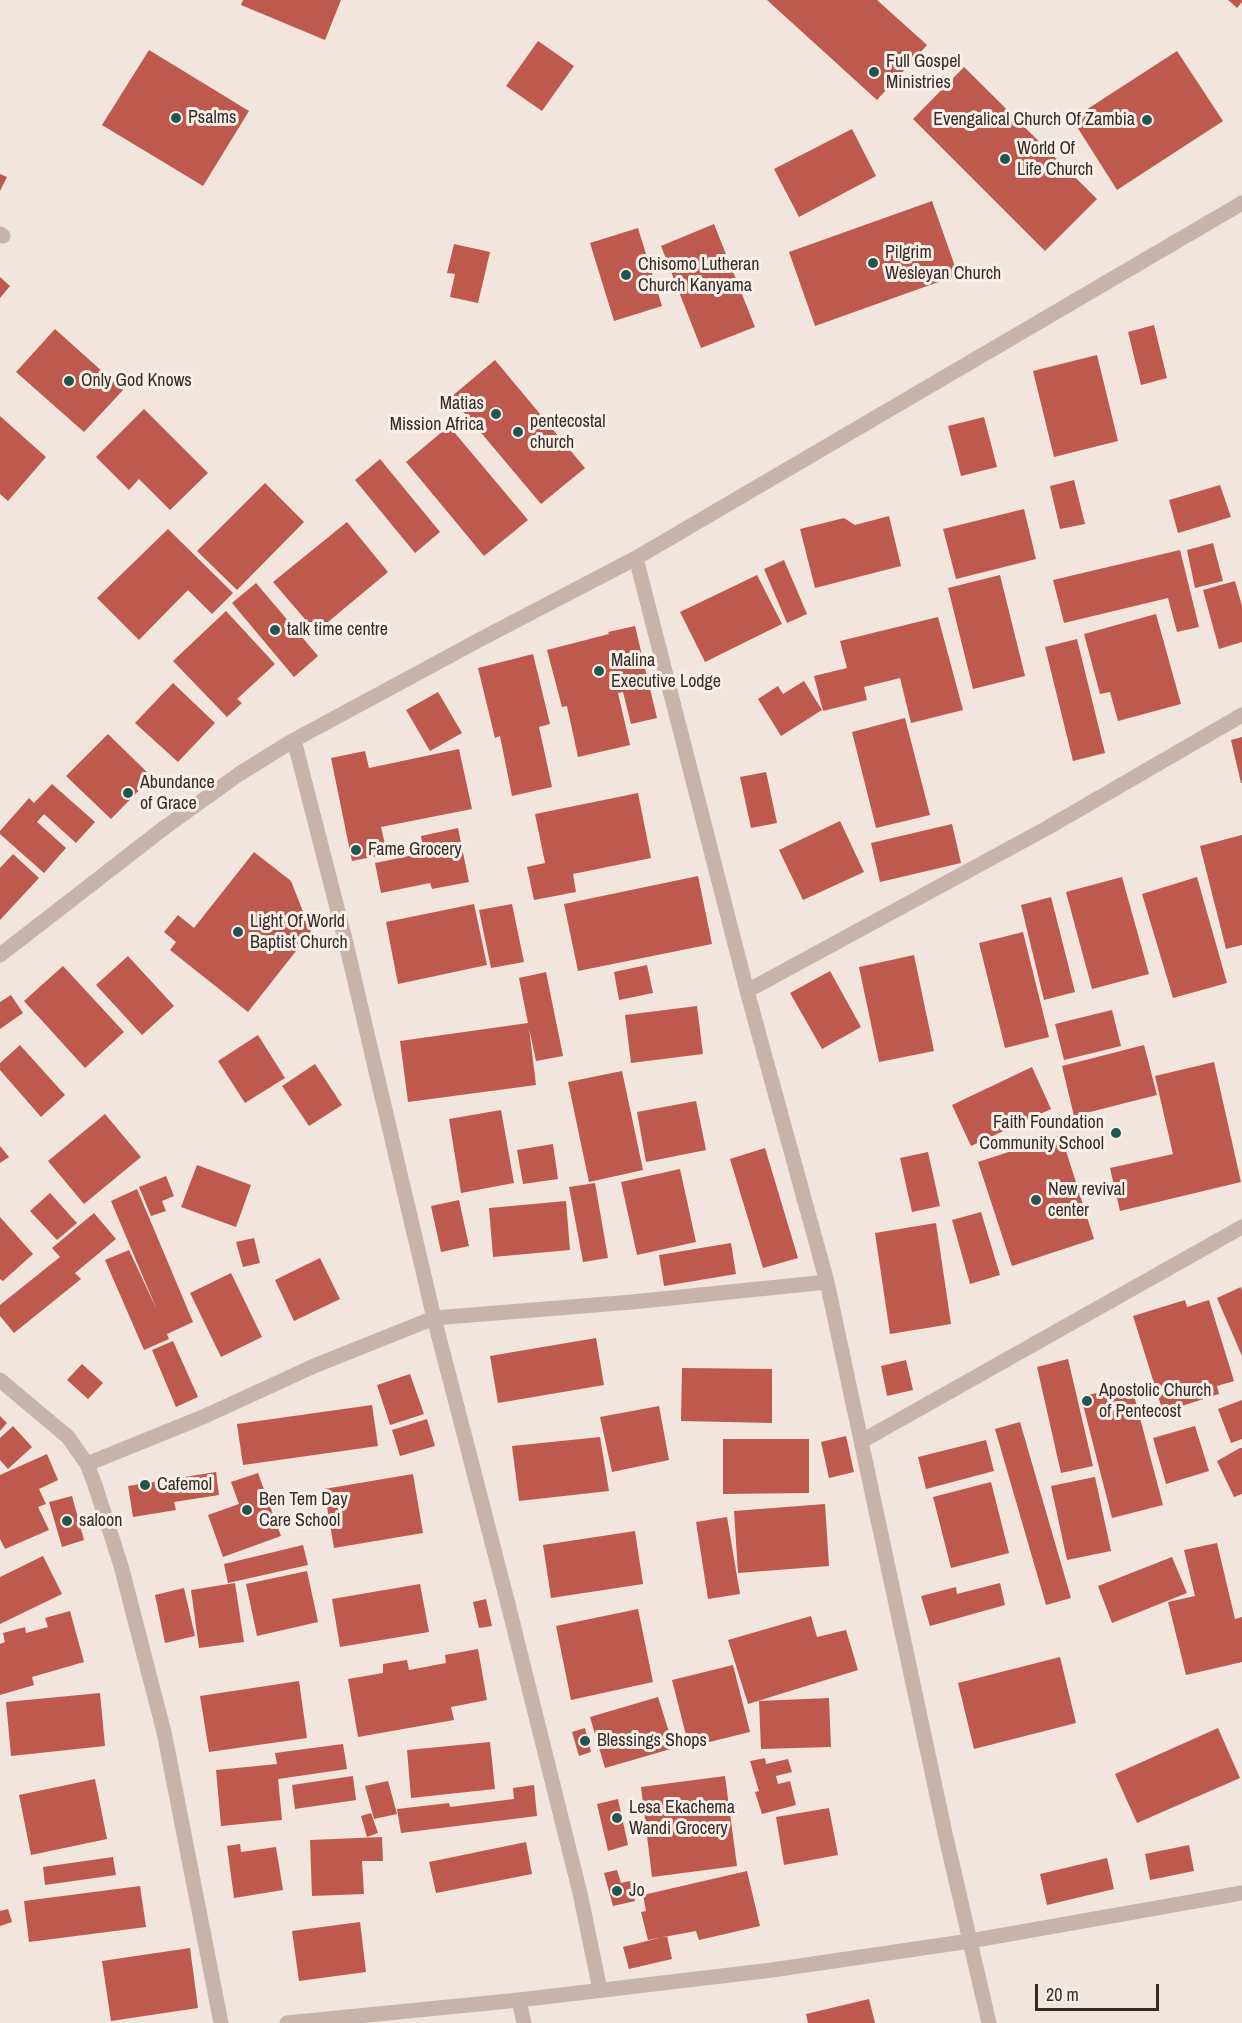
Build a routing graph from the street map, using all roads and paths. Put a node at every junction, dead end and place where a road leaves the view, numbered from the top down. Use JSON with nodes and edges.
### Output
{"nodes":[{"id":1,"x":1242,"y":203,"type":"edge"},
{"id":2,"x":636,"y":558,"type":"junction"},
{"id":3,"x":1242,"y":715,"type":"edge"},
{"id":4,"x":294,"y":740,"type":"junction"},
{"id":5,"x":0,"y":955,"type":"edge"},
{"id":6,"x":747,"y":991,"type":"junction"},
{"id":7,"x":1242,"y":1227,"type":"edge"},
{"id":8,"x":827,"y":1282,"type":"junction"},
{"id":9,"x":434,"y":1318,"type":"junction"},
{"id":10,"x":0,"y":1380,"type":"edge"},
{"id":11,"x":862,"y":1441,"type":"junction"},
{"id":12,"x":87,"y":1464,"type":"junction"},
{"id":13,"x":1242,"y":1893,"type":"edge"},
{"id":14,"x":970,"y":1941,"type":"junction"},
{"id":15,"x":600,"y":1990,"type":"junction"},
{"id":16,"x":519,"y":2000,"type":"junction"},
{"id":17,"x":221,"y":2023,"type":"edge"},
{"id":18,"x":287,"y":2023,"type":"edge"},
{"id":19,"x":524,"y":2023,"type":"edge"},
{"id":20,"x":989,"y":2023,"type":"edge"}],
"edges":[{"from":1,"to":2,"type":"street"},
{"from":2,"to":4,"type":"street"},
{"from":2,"to":6,"type":"street"},
{"from":3,"to":6,"type":"street"},
{"from":4,"to":5,"type":"street"},
{"from":4,"to":9,"type":"street"},
{"from":6,"to":8,"type":"street"},
{"from":7,"to":11,"type":"street"},
{"from":8,"to":9,"type":"street"},
{"from":8,"to":11,"type":"street"},
{"from":9,"to":12,"type":"street"},
{"from":9,"to":15,"type":"street"},
{"from":10,"to":12,"type":"street"},
{"from":11,"to":14,"type":"street"},
{"from":12,"to":17,"type":"street"},
{"from":13,"to":14,"type":"street"},
{"from":14,"to":15,"type":"street"},
{"from":14,"to":20,"type":"street"},
{"from":15,"to":16,"type":"street"},
{"from":16,"to":18,"type":"street"},
{"from":16,"to":19,"type":"street"}]}
